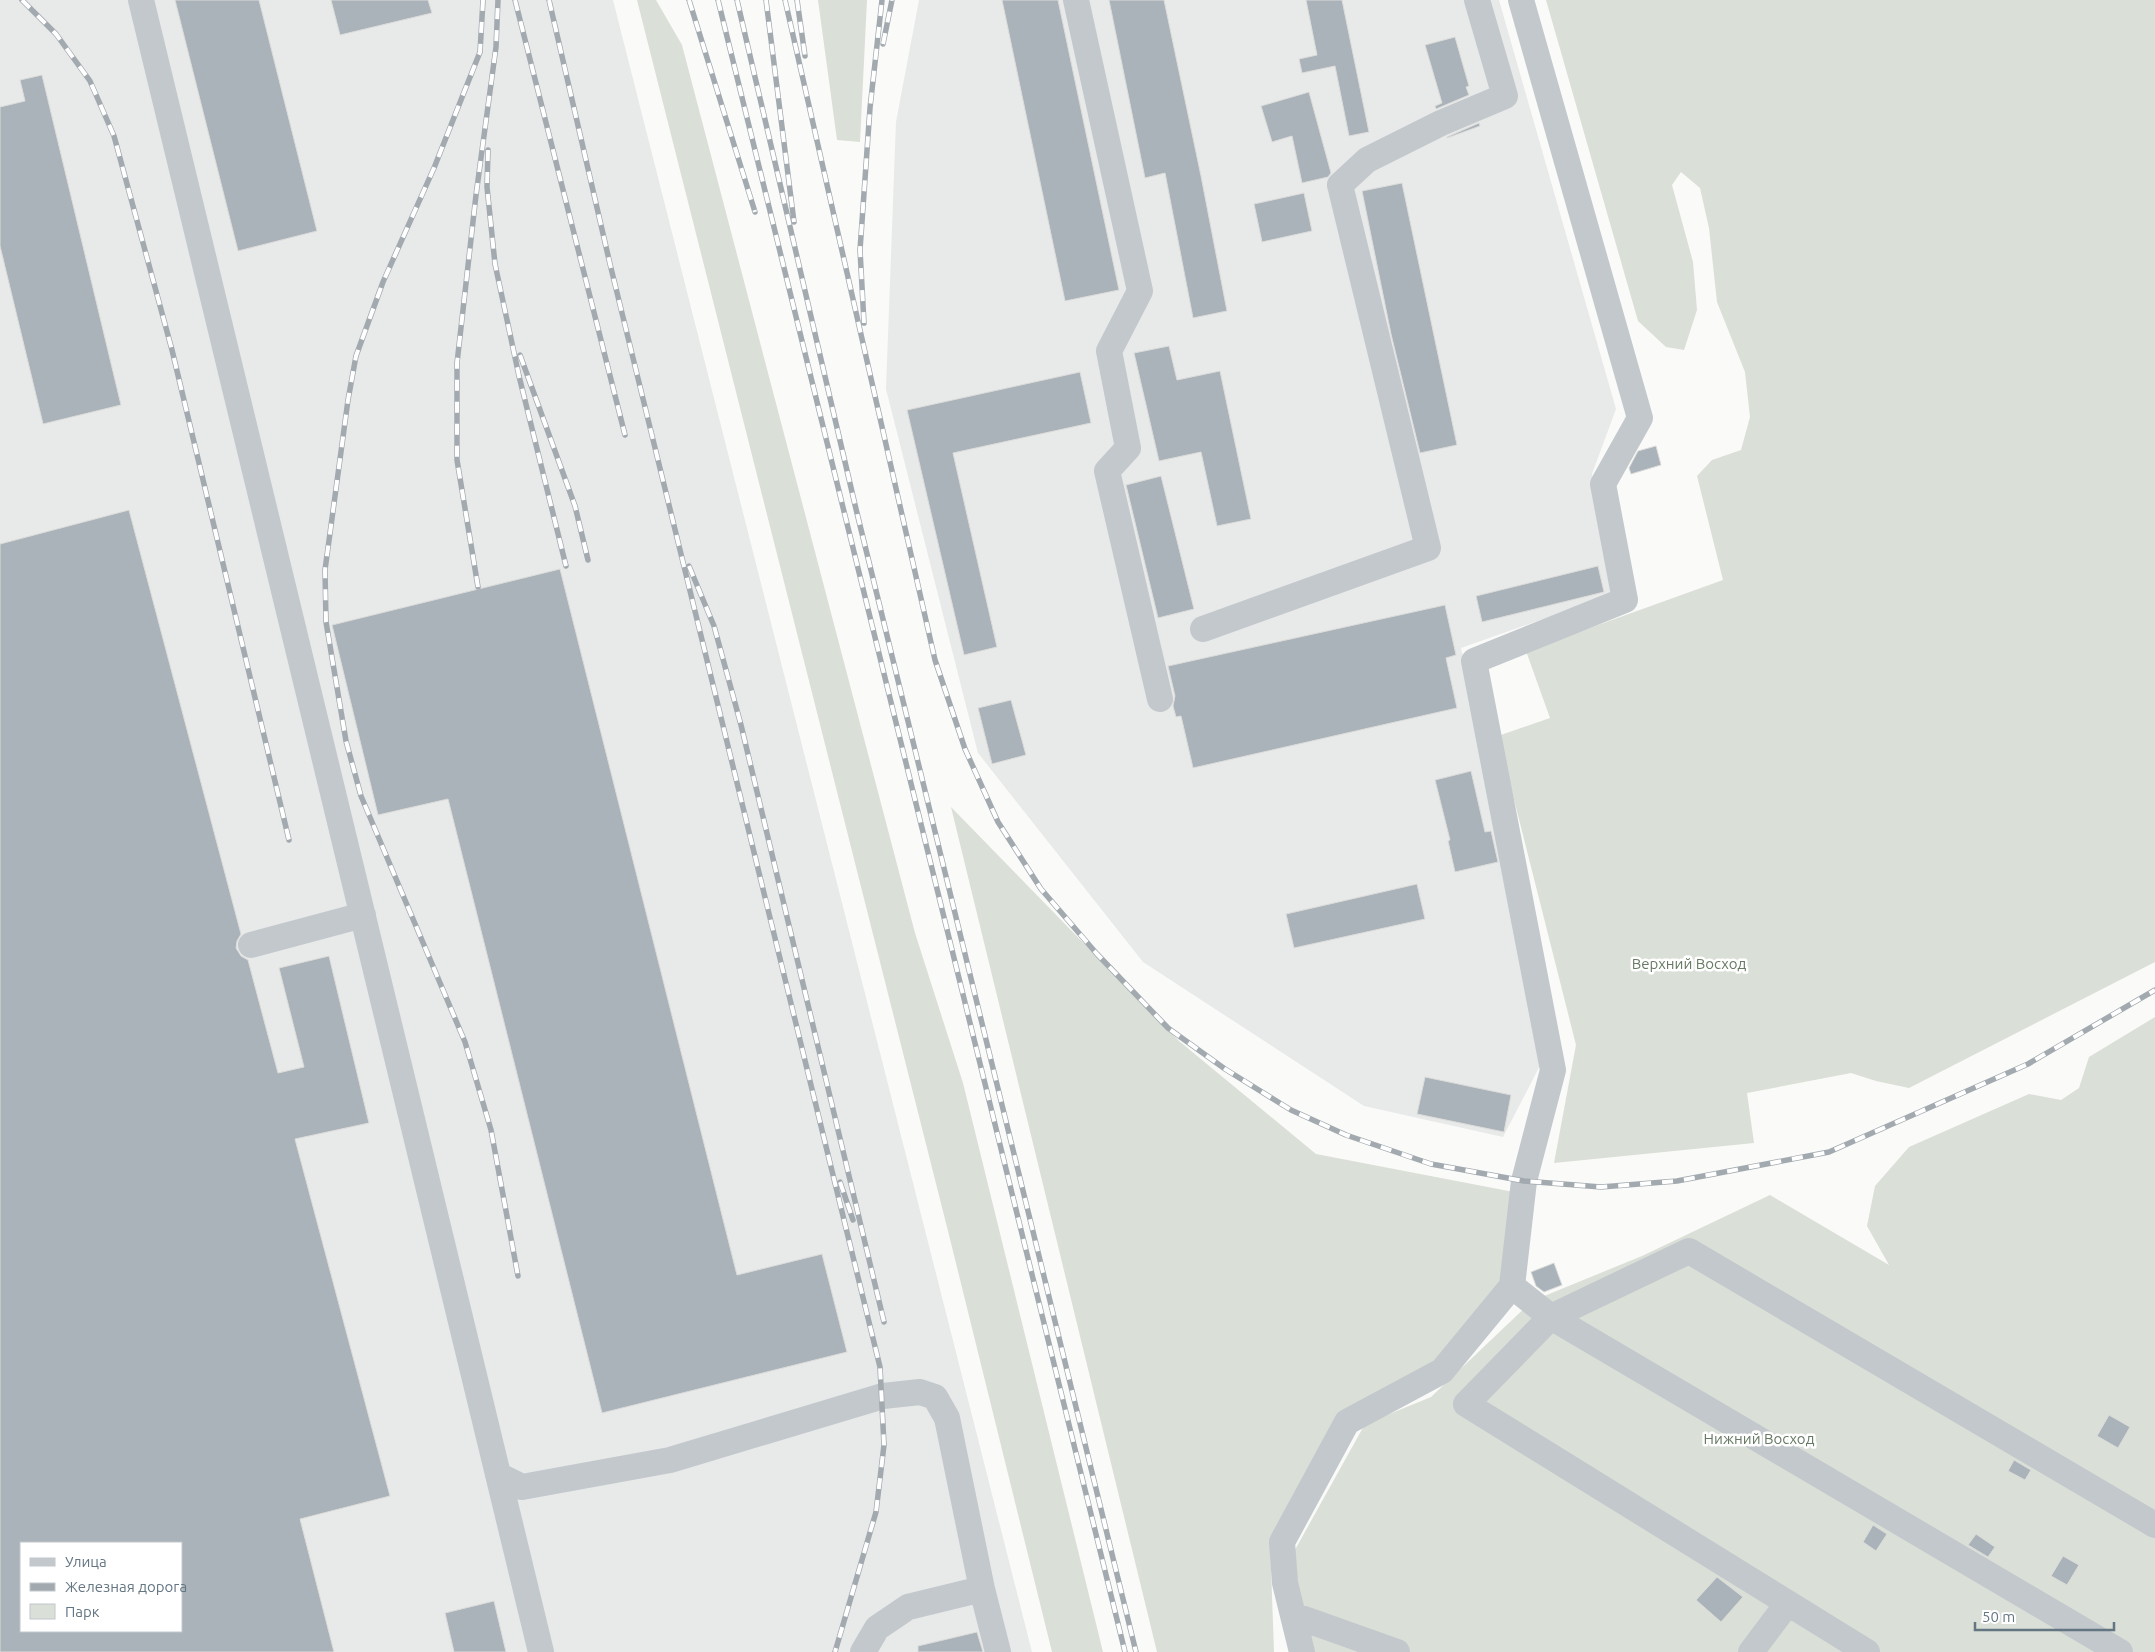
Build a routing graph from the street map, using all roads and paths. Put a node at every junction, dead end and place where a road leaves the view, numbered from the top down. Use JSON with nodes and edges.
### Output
{"nodes":[{"id":1,"x":142,"y":0,"type":"edge"},
{"id":2,"x":1076,"y":0,"type":"edge"},
{"id":3,"x":1477,"y":0,"type":"edge"},
{"id":4,"x":1521,"y":0,"type":"edge"},
{"id":5,"x":1203,"y":629,"type":"dead end"},
{"id":6,"x":1160,"y":699,"type":"dead end"},
{"id":7,"x":362,"y":915,"type":"junction"},
{"id":8,"x":250,"y":945,"type":"dead end"},
{"id":9,"x":1512,"y":1286,"type":"junction"},
{"id":10,"x":1550,"y":1316,"type":"junction"},
{"id":11,"x":498,"y":1475,"type":"junction"},
{"id":12,"x":2155,"y":1524,"type":"edge"},
{"id":13,"x":982,"y":1589,"type":"junction"},
{"id":14,"x":1787,"y":1604,"type":"junction"},
{"id":15,"x":1293,"y":1614,"type":"junction"},
{"id":16,"x":541,"y":1652,"type":"edge"},
{"id":17,"x":863,"y":1652,"type":"edge"},
{"id":18,"x":998,"y":1652,"type":"edge"},
{"id":19,"x":1302,"y":1652,"type":"edge"},
{"id":20,"x":1397,"y":1652,"type":"edge"},
{"id":21,"x":1751,"y":1652,"type":"edge"},
{"id":22,"x":1867,"y":1652,"type":"edge"},
{"id":23,"x":2120,"y":1652,"type":"edge"}],
"edges":[{"from":1,"to":7,"type":"lane"},
{"from":2,"to":6,"type":"lane"},
{"from":3,"to":5,"type":"lane"},
{"from":4,"to":9,"type":"lane"},
{"from":7,"to":8,"type":"lane"},
{"from":7,"to":11,"type":"lane"},
{"from":9,"to":10,"type":"lane"},
{"from":9,"to":15,"type":"lane"},
{"from":10,"to":12,"type":"lane"},
{"from":10,"to":14,"type":"lane"},
{"from":10,"to":23,"type":"lane"},
{"from":11,"to":13,"type":"lane"},
{"from":11,"to":16,"type":"lane"},
{"from":13,"to":17,"type":"lane"},
{"from":13,"to":18,"type":"lane"},
{"from":14,"to":21,"type":"lane"},
{"from":14,"to":22,"type":"lane"},
{"from":15,"to":19,"type":"lane"},
{"from":15,"to":20,"type":"lane"}]}
